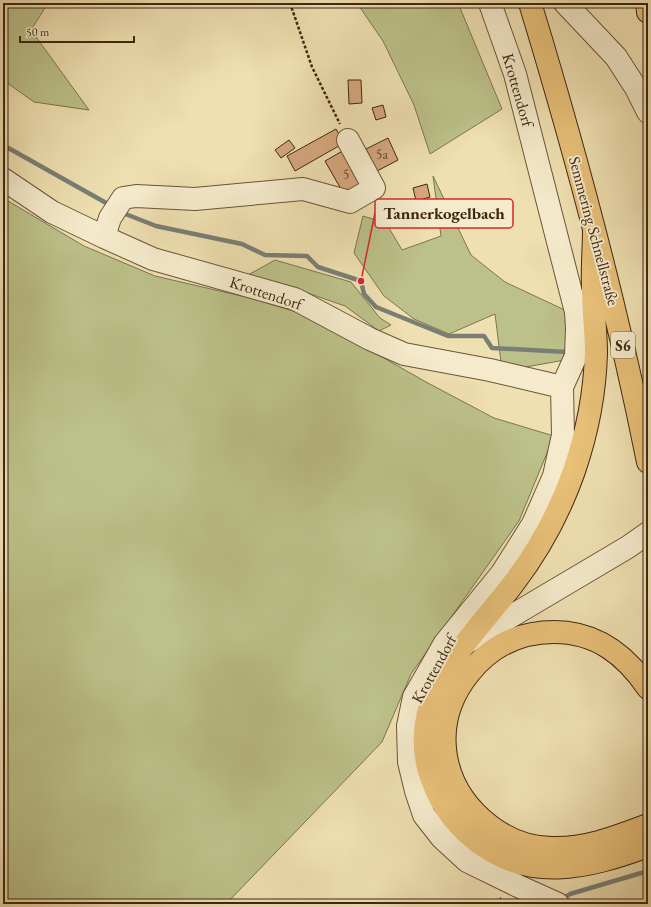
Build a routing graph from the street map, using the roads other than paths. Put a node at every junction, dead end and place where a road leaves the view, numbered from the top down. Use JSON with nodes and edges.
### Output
{"nodes":[{"id":1,"x":490,"y":3,"type":"edge"},
{"id":2,"x":530,"y":3,"type":"edge"},
{"id":3,"x":565,"y":3,"type":"edge"},
{"id":4,"x":647,"y":3,"type":"edge"},
{"id":5,"x":648,"y":12,"type":"edge"},
{"id":6,"x":648,"y":112,"type":"edge"},
{"id":7,"x":348,"y":140,"type":"road end"},
{"id":8,"x":3,"y":179,"type":"edge"},
{"id":9,"x":594,"y":229,"type":"junction"},
{"id":10,"x":104,"y":237,"type":"junction"},
{"id":11,"x":562,"y":387,"type":"junction"},
{"id":12,"x":648,"y":462,"type":"edge"},
{"id":13,"x":648,"y":532,"type":"edge"},
{"id":14,"x":465,"y":644,"type":"junction"},
{"id":15,"x":648,"y":688,"type":"edge"},
{"id":16,"x":648,"y":826,"type":"edge"},
{"id":17,"x":648,"y":846,"type":"edge"},
{"id":18,"x":558,"y":904,"type":"edge"}],
"edges":[{"from":1,"to":11,"type":"street","name":"Krottendorf"},
{"from":2,"to":9,"type":"highway","name":"Semmering Schnellstraße","number":"S6"},
{"from":3,"to":6,"type":"street"},
{"from":4,"to":5,"type":"highway"},
{"from":7,"to":10,"type":"street"},
{"from":8,"to":10,"type":"street","name":"Krottendorf"},
{"from":9,"to":12,"type":"highway","name":"Semmering Schnellstraße","number":"S6"},
{"from":9,"to":14,"type":"highway"},
{"from":10,"to":11,"type":"street","name":"Krottendorf"},
{"from":11,"to":18,"type":"street","name":"Krottendorf"},
{"from":13,"to":14,"type":"street"},
{"from":14,"to":17,"type":"highway"},
{"from":15,"to":16,"type":"highway"}]}
